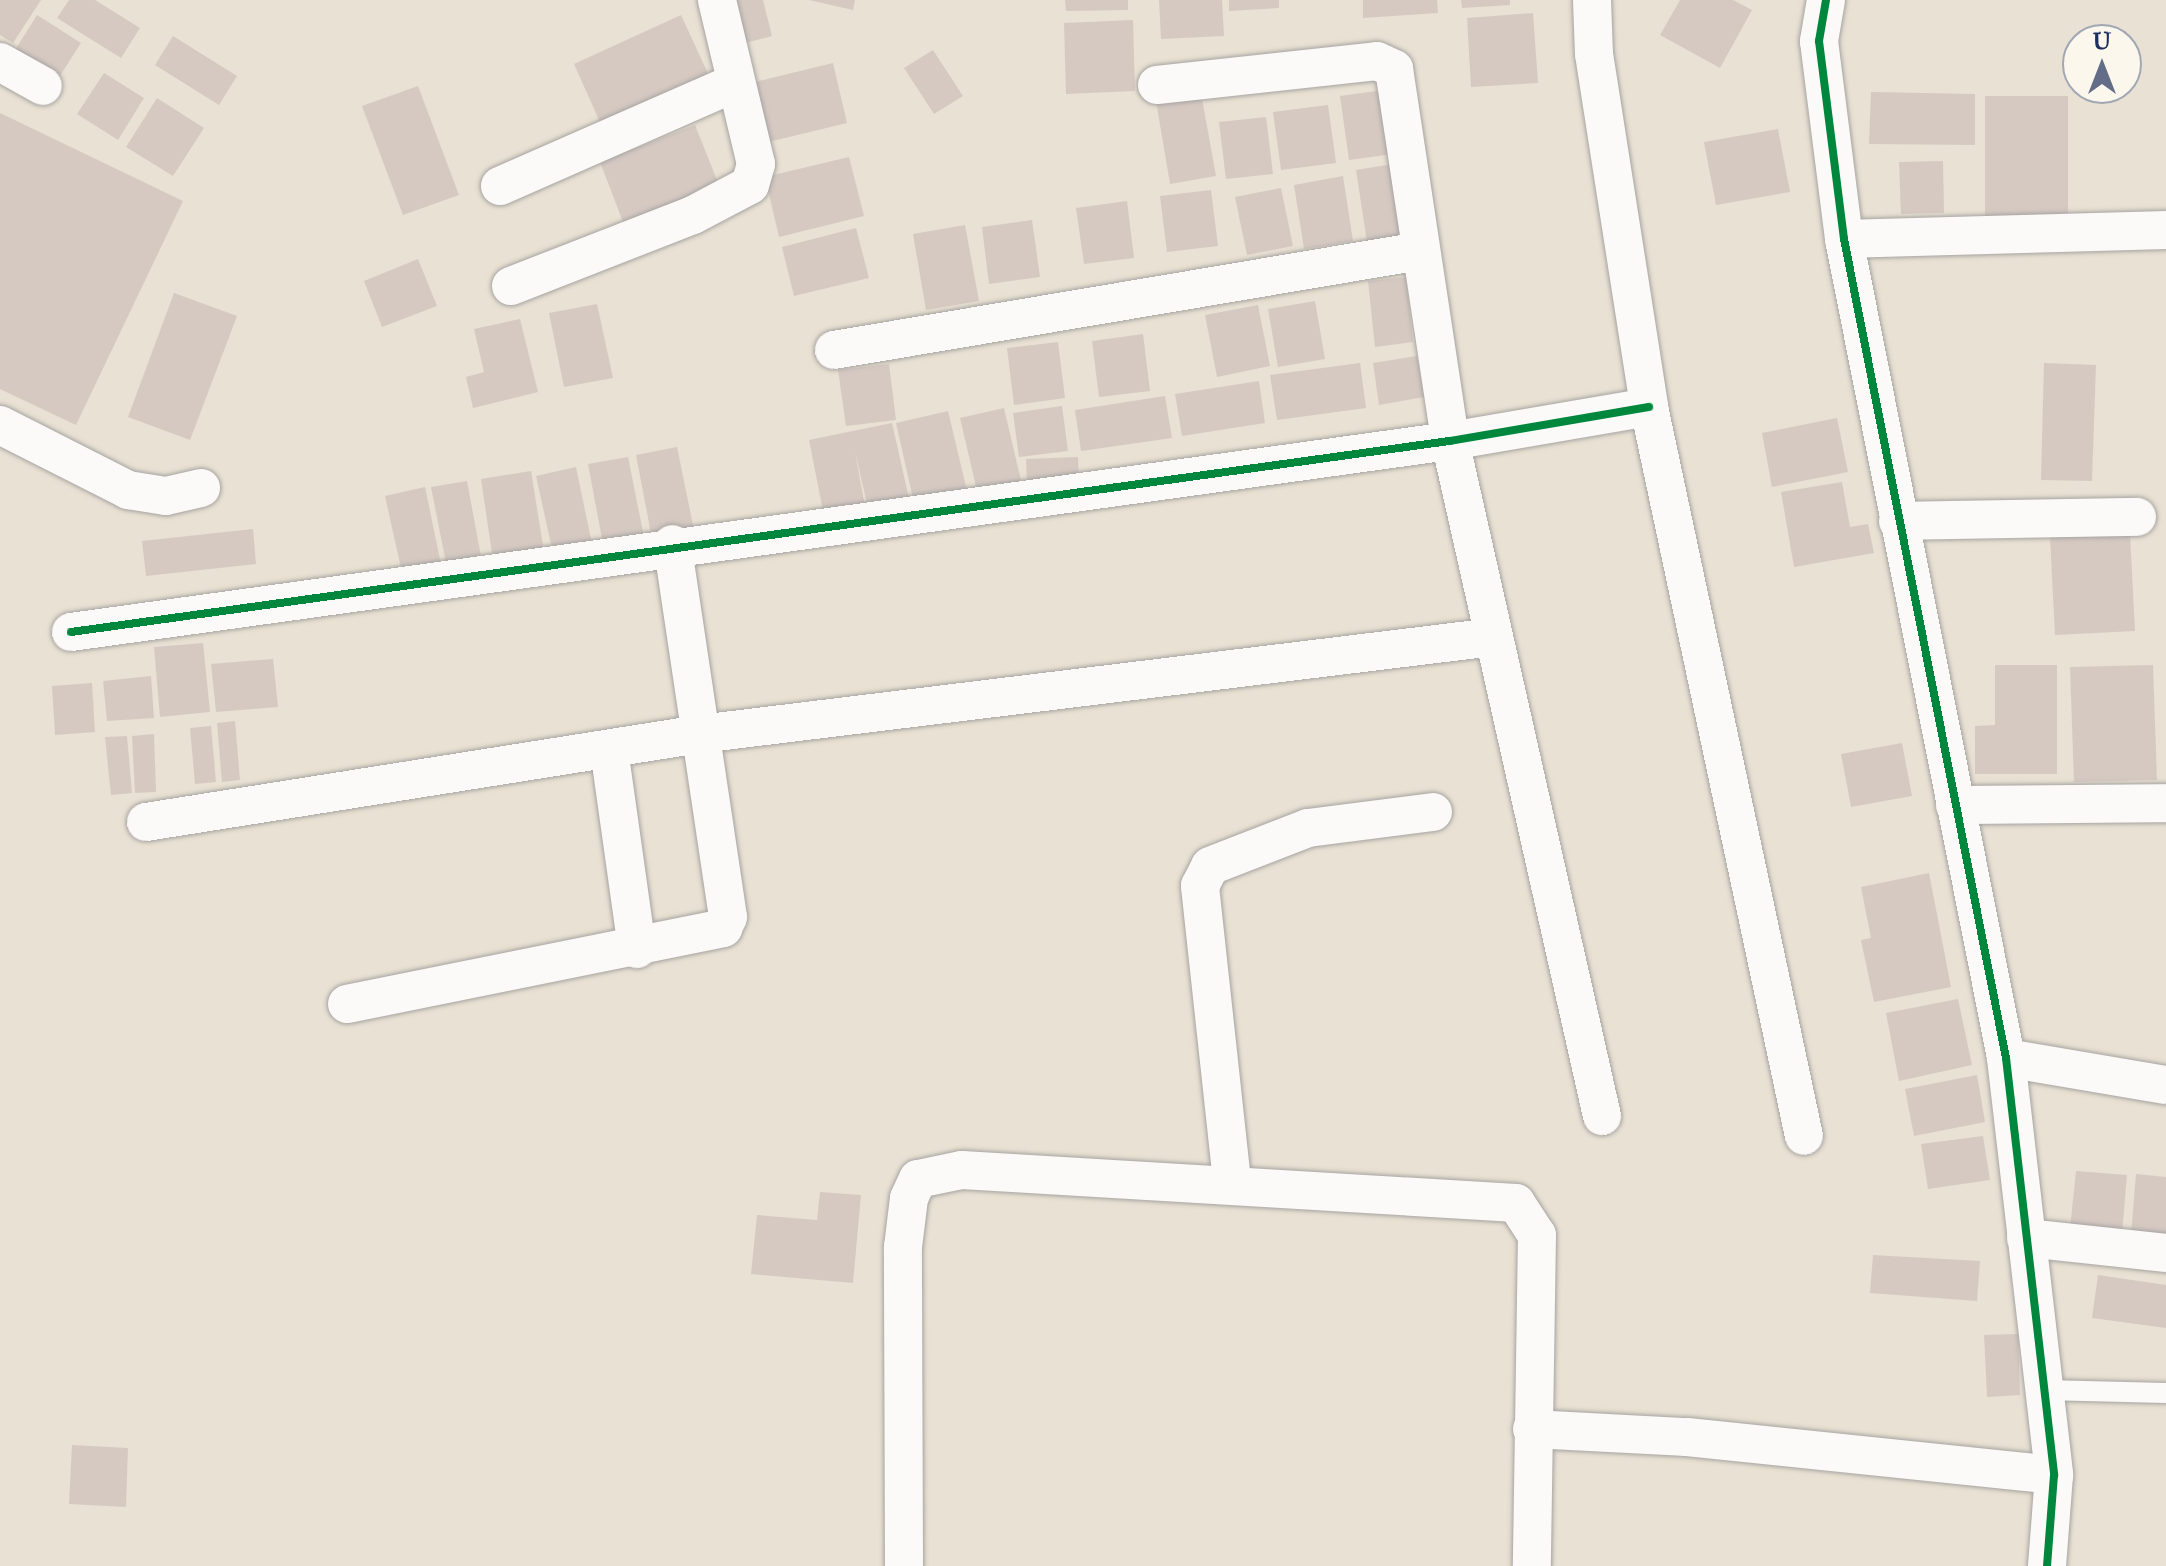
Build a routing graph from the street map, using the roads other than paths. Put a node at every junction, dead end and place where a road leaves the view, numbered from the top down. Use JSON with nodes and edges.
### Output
{"nodes":[{"id":1,"x":717,"y":0,"type":"edge"},
{"id":2,"x":1592,"y":0,"type":"edge"},
{"id":3,"x":1826,"y":0,"type":"edge"},
{"id":4,"x":0,"y":62,"type":"edge"},
{"id":5,"x":735,"y":83,"type":"junction"},
{"id":6,"x":1157,"y":85,"type":"dead end"},
{"id":7,"x":43,"y":86,"type":"dead end"},
{"id":8,"x":500,"y":186,"type":"dead end"},
{"id":9,"x":2166,"y":230,"type":"edge"},
{"id":10,"x":1844,"y":239,"type":"junction"},
{"id":11,"x":1420,"y":251,"type":"junction"},
{"id":12,"x":511,"y":286,"type":"dead end"},
{"id":13,"x":834,"y":350,"type":"dead end"},
{"id":14,"x":1649,"y":407,"type":"junction"},
{"id":15,"x":0,"y":425,"type":"edge"},
{"id":16,"x":1450,"y":441,"type":"junction"},
{"id":17,"x":201,"y":488,"type":"dead end"},
{"id":18,"x":2137,"y":517,"type":"dead end"},
{"id":19,"x":1898,"y":521,"type":"junction"},
{"id":20,"x":672,"y":544,"type":"junction"},
{"id":21,"x":71,"y":632,"type":"dead end"},
{"id":22,"x":1493,"y":637,"type":"junction"},
{"id":23,"x":700,"y":734,"type":"junction"},
{"id":24,"x":609,"y":749,"type":"junction"},
{"id":25,"x":2166,"y":803,"type":"edge"},
{"id":26,"x":1955,"y":805,"type":"junction"},
{"id":27,"x":1433,"y":812,"type":"dead end"},
{"id":28,"x":146,"y":822,"type":"dead end"},
{"id":29,"x":637,"y":949,"type":"junction"},
{"id":30,"x":347,"y":1004,"type":"dead end"},
{"id":31,"x":2006,"y":1058,"type":"junction"},
{"id":32,"x":2166,"y":1085,"type":"edge"},
{"id":33,"x":1602,"y":1116,"type":"dead end"},
{"id":34,"x":1804,"y":1136,"type":"dead end"},
{"id":35,"x":1232,"y":1181,"type":"junction"},
{"id":36,"x":2026,"y":1238,"type":"junction"},
{"id":37,"x":2166,"y":1253,"type":"edge"},
{"id":38,"x":2044,"y":1390,"type":"junction"},
{"id":39,"x":2166,"y":1393,"type":"edge"},
{"id":40,"x":1532,"y":1429,"type":"junction"},
{"id":41,"x":2054,"y":1475,"type":"junction"},
{"id":42,"x":904,"y":1566,"type":"edge"},
{"id":43,"x":1532,"y":1566,"type":"edge"},
{"id":44,"x":2047,"y":1566,"type":"edge"}],
"edges":[{"from":1,"to":5,"type":"street"},
{"from":2,"to":14,"type":"street"},
{"from":3,"to":10,"type":"street"},
{"from":4,"to":7,"type":"street"},
{"from":5,"to":8,"type":"street"},
{"from":5,"to":12,"type":"street"},
{"from":6,"to":11,"type":"street"},
{"from":9,"to":10,"type":"street"},
{"from":10,"to":19,"type":"street"},
{"from":11,"to":13,"type":"street"},
{"from":11,"to":16,"type":"street"},
{"from":14,"to":16,"type":"street"},
{"from":14,"to":34,"type":"street"},
{"from":15,"to":17,"type":"street"},
{"from":16,"to":20,"type":"street"},
{"from":16,"to":22,"type":"street"},
{"from":18,"to":19,"type":"street"},
{"from":19,"to":26,"type":"street"},
{"from":20,"to":21,"type":"street"},
{"from":20,"to":23,"type":"street"},
{"from":22,"to":23,"type":"street"},
{"from":22,"to":33,"type":"street"},
{"from":23,"to":24,"type":"street"},
{"from":23,"to":29,"type":"street"},
{"from":24,"to":28,"type":"street"},
{"from":24,"to":29,"type":"street"},
{"from":25,"to":26,"type":"street"},
{"from":26,"to":31,"type":"street"},
{"from":27,"to":35,"type":"street"},
{"from":29,"to":30,"type":"street"},
{"from":31,"to":32,"type":"street"},
{"from":31,"to":36,"type":"street"},
{"from":35,"to":40,"type":"street"},
{"from":35,"to":42,"type":"street"},
{"from":36,"to":37,"type":"street"},
{"from":36,"to":38,"type":"street"},
{"from":38,"to":39,"type":"lane"},
{"from":38,"to":41,"type":"street"},
{"from":40,"to":41,"type":"street"},
{"from":40,"to":43,"type":"street"},
{"from":41,"to":44,"type":"street"}]}
